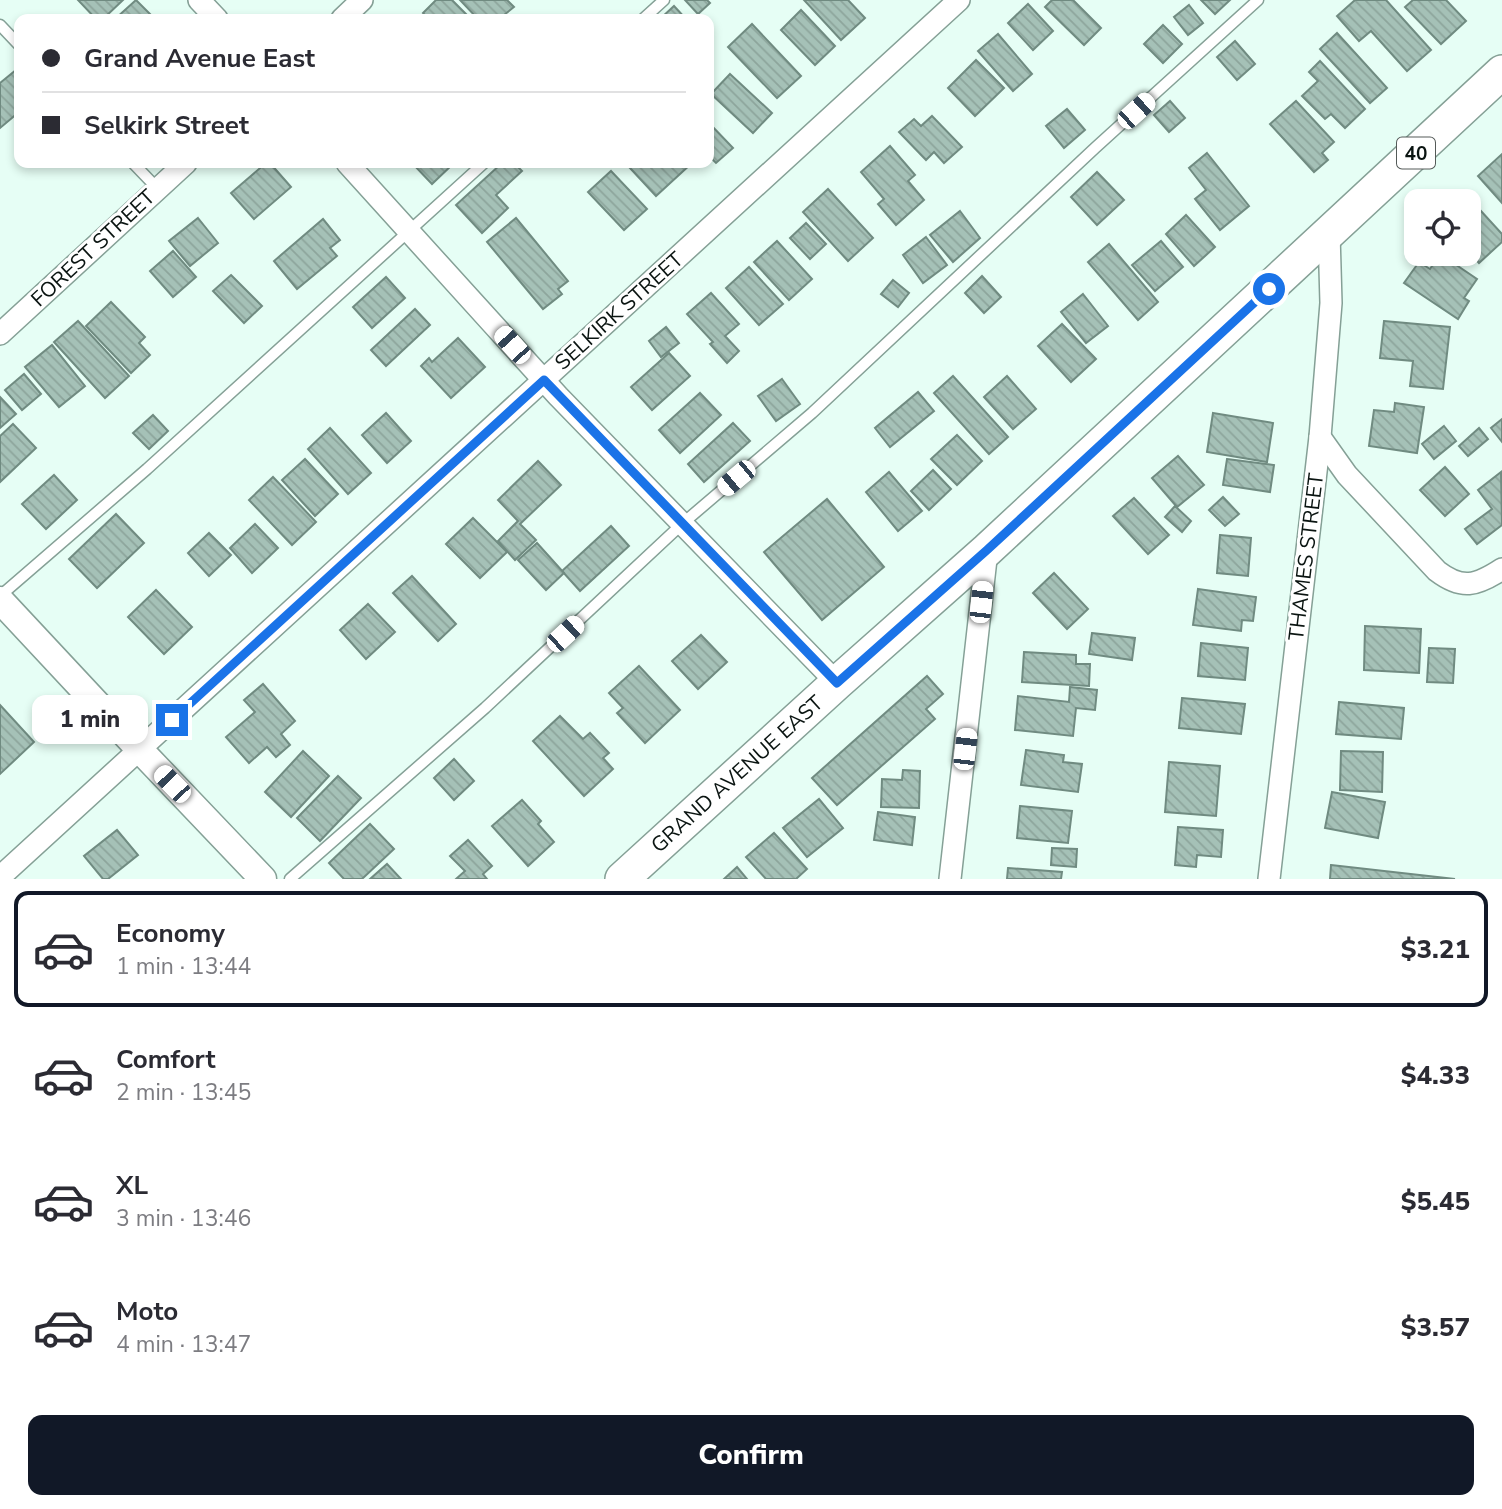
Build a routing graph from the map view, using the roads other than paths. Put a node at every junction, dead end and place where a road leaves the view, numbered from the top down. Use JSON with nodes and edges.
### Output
{"nodes":[{"id":1,"x":199,"y":0,"type":"edge"},
{"id":2,"x":362,"y":0,"type":"edge"},
{"id":3,"x":664,"y":0,"type":"edge"},
{"id":4,"x":959,"y":0,"type":"edge"},
{"id":5,"x":1258,"y":0,"type":"edge"},
{"id":6,"x":212,"y":14,"type":"edge"},
{"id":7,"x":347,"y":14,"type":"edge"},
{"id":8,"x":648,"y":14,"type":"edge"},
{"id":9,"x":0,"y":25,"type":"edge"},
{"id":10,"x":14,"y":39,"type":"edge"},
{"id":11,"x":1502,"y":72,"type":"edge"},
{"id":12,"x":138,"y":168,"type":"edge"},
{"id":13,"x":180,"y":168,"type":"edge"},
{"id":14,"x":351,"y":168,"type":"edge"},
{"id":15,"x":479,"y":168,"type":"edge"},
{"id":16,"x":157,"y":188,"type":"junction"},
{"id":17,"x":409,"y":232,"type":"junction"},
{"id":18,"x":1329,"y":233,"type":"junction"},
{"id":19,"x":0,"y":334,"type":"edge"},
{"id":20,"x":544,"y":380,"type":"junction"},
{"id":21,"x":1320,"y":437,"type":"junction"},
{"id":22,"x":682,"y":524,"type":"junction"},
{"id":23,"x":987,"y":550,"type":"junction"},
{"id":24,"x":1502,"y":569,"type":"edge"},
{"id":25,"x":0,"y":598,"type":"edge"},
{"id":26,"x":837,"y":683,"type":"junction"},
{"id":27,"x":139,"y":750,"type":"junction"},
{"id":28,"x":0,"y":877,"type":"edge"},
{"id":29,"x":263,"y":879,"type":"edge"},
{"id":30,"x":290,"y":879,"type":"edge"},
{"id":31,"x":622,"y":879,"type":"edge"},
{"id":32,"x":950,"y":879,"type":"edge"},
{"id":33,"x":1269,"y":879,"type":"edge"}],
"edges":[{"from":1,"to":6,"type":"street"},
{"from":2,"to":7,"type":"street"},
{"from":3,"to":8,"type":"lane"},
{"from":4,"to":20,"type":"street","name":"SELKIRK STREET"},
{"from":5,"to":22,"type":"lane"},
{"from":9,"to":10,"type":"lane"},
{"from":11,"to":18,"type":"main road","name":"GRAND AVENUE EAST","number":"40"},
{"from":12,"to":16,"type":"lane"},
{"from":13,"to":16,"type":"street","name":"FOREST STREET"},
{"from":14,"to":17,"type":"street"},
{"from":15,"to":17,"type":"lane"},
{"from":16,"to":19,"type":"street","name":"FOREST STREET"},
{"from":17,"to":20,"type":"street"},
{"from":17,"to":25,"type":"lane"},
{"from":18,"to":21,"type":"street","name":"THAMES STREET"},
{"from":18,"to":23,"type":"main road","name":"GRAND AVENUE EAST","number":"40"},
{"from":20,"to":22,"type":"street"},
{"from":20,"to":27,"type":"street","name":"SELKIRK STREET"},
{"from":21,"to":24,"type":"street"},
{"from":21,"to":33,"type":"street","name":"THAMES STREET"},
{"from":22,"to":26,"type":"street"},
{"from":22,"to":30,"type":"lane"},
{"from":23,"to":26,"type":"main road","name":"GRAND AVENUE EAST","number":"40"},
{"from":23,"to":32,"type":"street"},
{"from":25,"to":27,"type":"street"},
{"from":26,"to":31,"type":"main road","name":"GRAND AVENUE EAST","number":"40"},
{"from":27,"to":28,"type":"street","name":"SELKIRK STREET"},
{"from":27,"to":29,"type":"street"}]}
